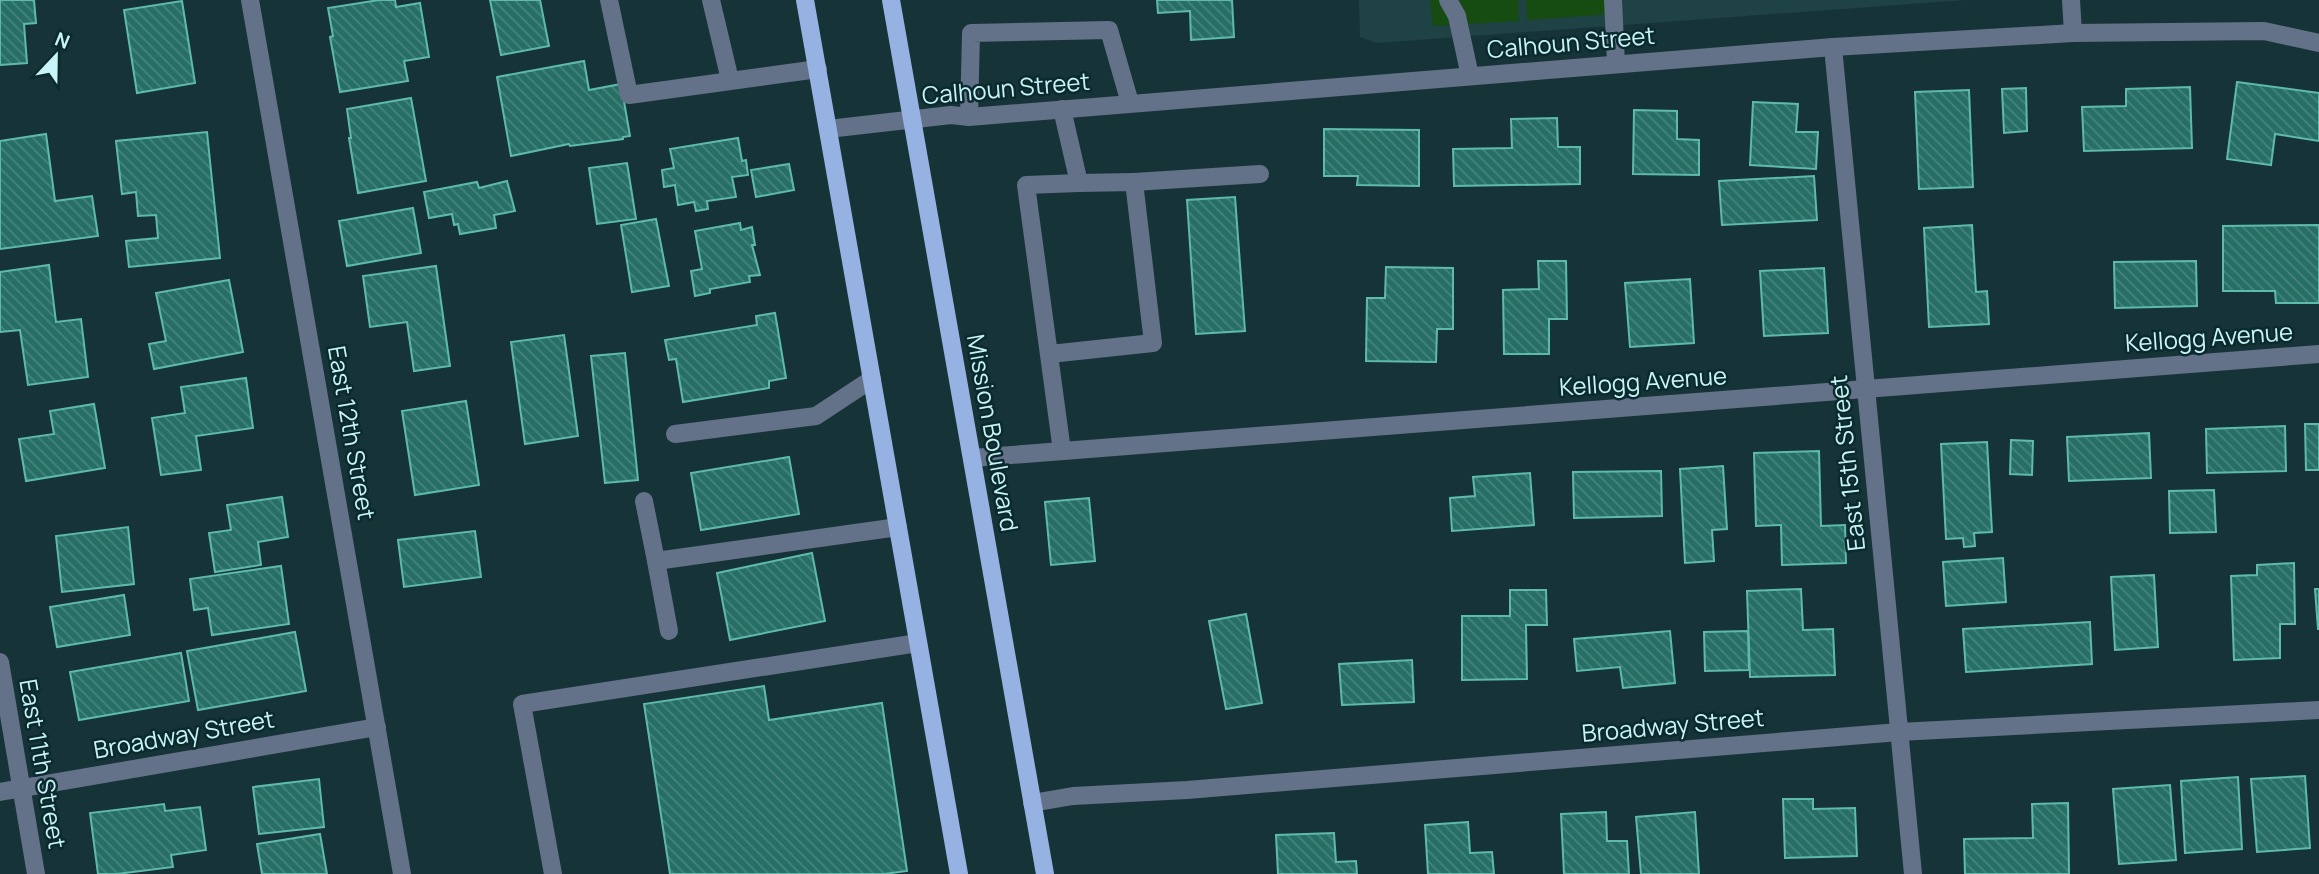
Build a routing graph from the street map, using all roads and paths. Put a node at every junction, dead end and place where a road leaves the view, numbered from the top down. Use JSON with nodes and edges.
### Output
{"nodes":[{"id":1,"x":250,"y":0,"type":"edge"},
{"id":2,"x":609,"y":0,"type":"edge"},
{"id":3,"x":711,"y":0,"type":"edge"},
{"id":4,"x":805,"y":0,"type":"edge"},
{"id":5,"x":891,"y":0,"type":"edge"},
{"id":6,"x":1448,"y":0,"type":"edge"},
{"id":7,"x":1613,"y":0,"type":"edge"},
{"id":8,"x":2071,"y":0,"type":"edge"},
{"id":9,"x":2073,"y":33,"type":"junction"},
{"id":10,"x":2319,"y":43,"type":"edge"},
{"id":11,"x":1833,"y":47,"type":"junction"},
{"id":12,"x":1616,"y":64,"type":"junction"},
{"id":13,"x":818,"y":69,"type":"junction"},
{"id":14,"x":1470,"y":76,"type":"junction"},
{"id":15,"x":730,"y":80,"type":"junction"},
{"id":16,"x":1130,"y":103,"type":"junction"},
{"id":17,"x":1062,"y":109,"type":"junction"},
{"id":18,"x":969,"y":117,"type":"junction"},
{"id":19,"x":912,"y":121,"type":"junction"},
{"id":20,"x":828,"y":129,"type":"junction"},
{"id":21,"x":1260,"y":174,"type":"dead end"},
{"id":22,"x":1134,"y":182,"type":"junction"},
{"id":23,"x":1079,"y":183,"type":"junction"},
{"id":24,"x":1050,"y":354,"type":"junction"},
{"id":25,"x":2319,"y":354,"type":"edge"},
{"id":26,"x":872,"y":379,"type":"junction"},
{"id":27,"x":1866,"y":389,"type":"junction"},
{"id":28,"x":676,"y":434,"type":"dead end"},
{"id":29,"x":1062,"y":451,"type":"junction"},
{"id":30,"x":972,"y":458,"type":"junction"},
{"id":31,"x":644,"y":501,"type":"dead end"},
{"id":32,"x":898,"y":527,"type":"junction"},
{"id":33,"x":656,"y":561,"type":"junction"},
{"id":34,"x":669,"y":631,"type":"dead end"},
{"id":35,"x":918,"y":643,"type":"junction"},
{"id":36,"x":0,"y":662,"type":"edge"},
{"id":37,"x":2319,"y":710,"type":"edge"},
{"id":38,"x":377,"y":727,"type":"junction"},
{"id":39,"x":1899,"y":732,"type":"junction"},
{"id":40,"x":21,"y":788,"type":"junction"},
{"id":41,"x":0,"y":792,"type":"edge"},
{"id":42,"x":1032,"y":803,"type":"junction"},
{"id":43,"x":36,"y":874,"type":"edge"},
{"id":44,"x":402,"y":874,"type":"edge"},
{"id":45,"x":553,"y":874,"type":"edge"},
{"id":46,"x":959,"y":874,"type":"edge"},
{"id":47,"x":1045,"y":874,"type":"edge"},
{"id":48,"x":1913,"y":874,"type":"edge"}],
"edges":[{"from":1,"to":38,"type":"street","name":"East 12th Street"},
{"from":2,"to":15,"type":"street"},
{"from":3,"to":15,"type":"street"},
{"from":4,"to":13,"type":"main road"},
{"from":5,"to":19,"type":"main road","name":"Mission Boulevard"},
{"from":6,"to":14,"type":"street"},
{"from":7,"to":12,"type":"street"},
{"from":8,"to":9,"type":"street"},
{"from":9,"to":10,"type":"street","name":"Calhoun Street"},
{"from":9,"to":11,"type":"street","name":"Calhoun Street"},
{"from":11,"to":12,"type":"street","name":"Calhoun Street"},
{"from":11,"to":27,"type":"street","name":"East 15th Street"},
{"from":12,"to":14,"type":"street","name":"Calhoun Street"},
{"from":13,"to":15,"type":"street"},
{"from":13,"to":20,"type":"main road"},
{"from":14,"to":16,"type":"street","name":"Calhoun Street"},
{"from":16,"to":17,"type":"street","name":"Calhoun Street"},
{"from":16,"to":18,"type":"street"},
{"from":17,"to":18,"type":"street","name":"Calhoun Street"},
{"from":17,"to":23,"type":"street"},
{"from":18,"to":19,"type":"street","name":"Calhoun Street"},
{"from":19,"to":20,"type":"street","name":"Calhoun Street"},
{"from":19,"to":30,"type":"main road","name":"Mission Boulevard"},
{"from":20,"to":26,"type":"main road"},
{"from":21,"to":22,"type":"street"},
{"from":22,"to":23,"type":"street"},
{"from":22,"to":24,"type":"street"},
{"from":23,"to":24,"type":"street"},
{"from":24,"to":29,"type":"street"},
{"from":25,"to":27,"type":"street","name":"Kellogg Avenue"},
{"from":26,"to":28,"type":"street"},
{"from":26,"to":32,"type":"main road"},
{"from":27,"to":29,"type":"street","name":"Kellogg Avenue"},
{"from":27,"to":39,"type":"street","name":"East 15th Street"},
{"from":29,"to":30,"type":"street","name":"Kellogg Avenue"},
{"from":30,"to":42,"type":"main road","name":"Mission Boulevard"},
{"from":31,"to":33,"type":"street"},
{"from":32,"to":33,"type":"street"},
{"from":32,"to":35,"type":"main road"},
{"from":33,"to":34,"type":"street"},
{"from":35,"to":45,"type":"street"},
{"from":35,"to":46,"type":"main road"},
{"from":36,"to":40,"type":"street","name":"East 11th Street"},
{"from":37,"to":39,"type":"street","name":"Broadway Street"},
{"from":38,"to":40,"type":"street","name":"Broadway Street"},
{"from":38,"to":44,"type":"street","name":"East 12th Street"},
{"from":39,"to":42,"type":"street","name":"Broadway Street"},
{"from":39,"to":48,"type":"street","name":"East 15th Street"},
{"from":40,"to":41,"type":"street","name":"Broadway Street"},
{"from":40,"to":43,"type":"street","name":"East 11th Street"},
{"from":42,"to":47,"type":"main road","name":"Mission Boulevard"}]}
